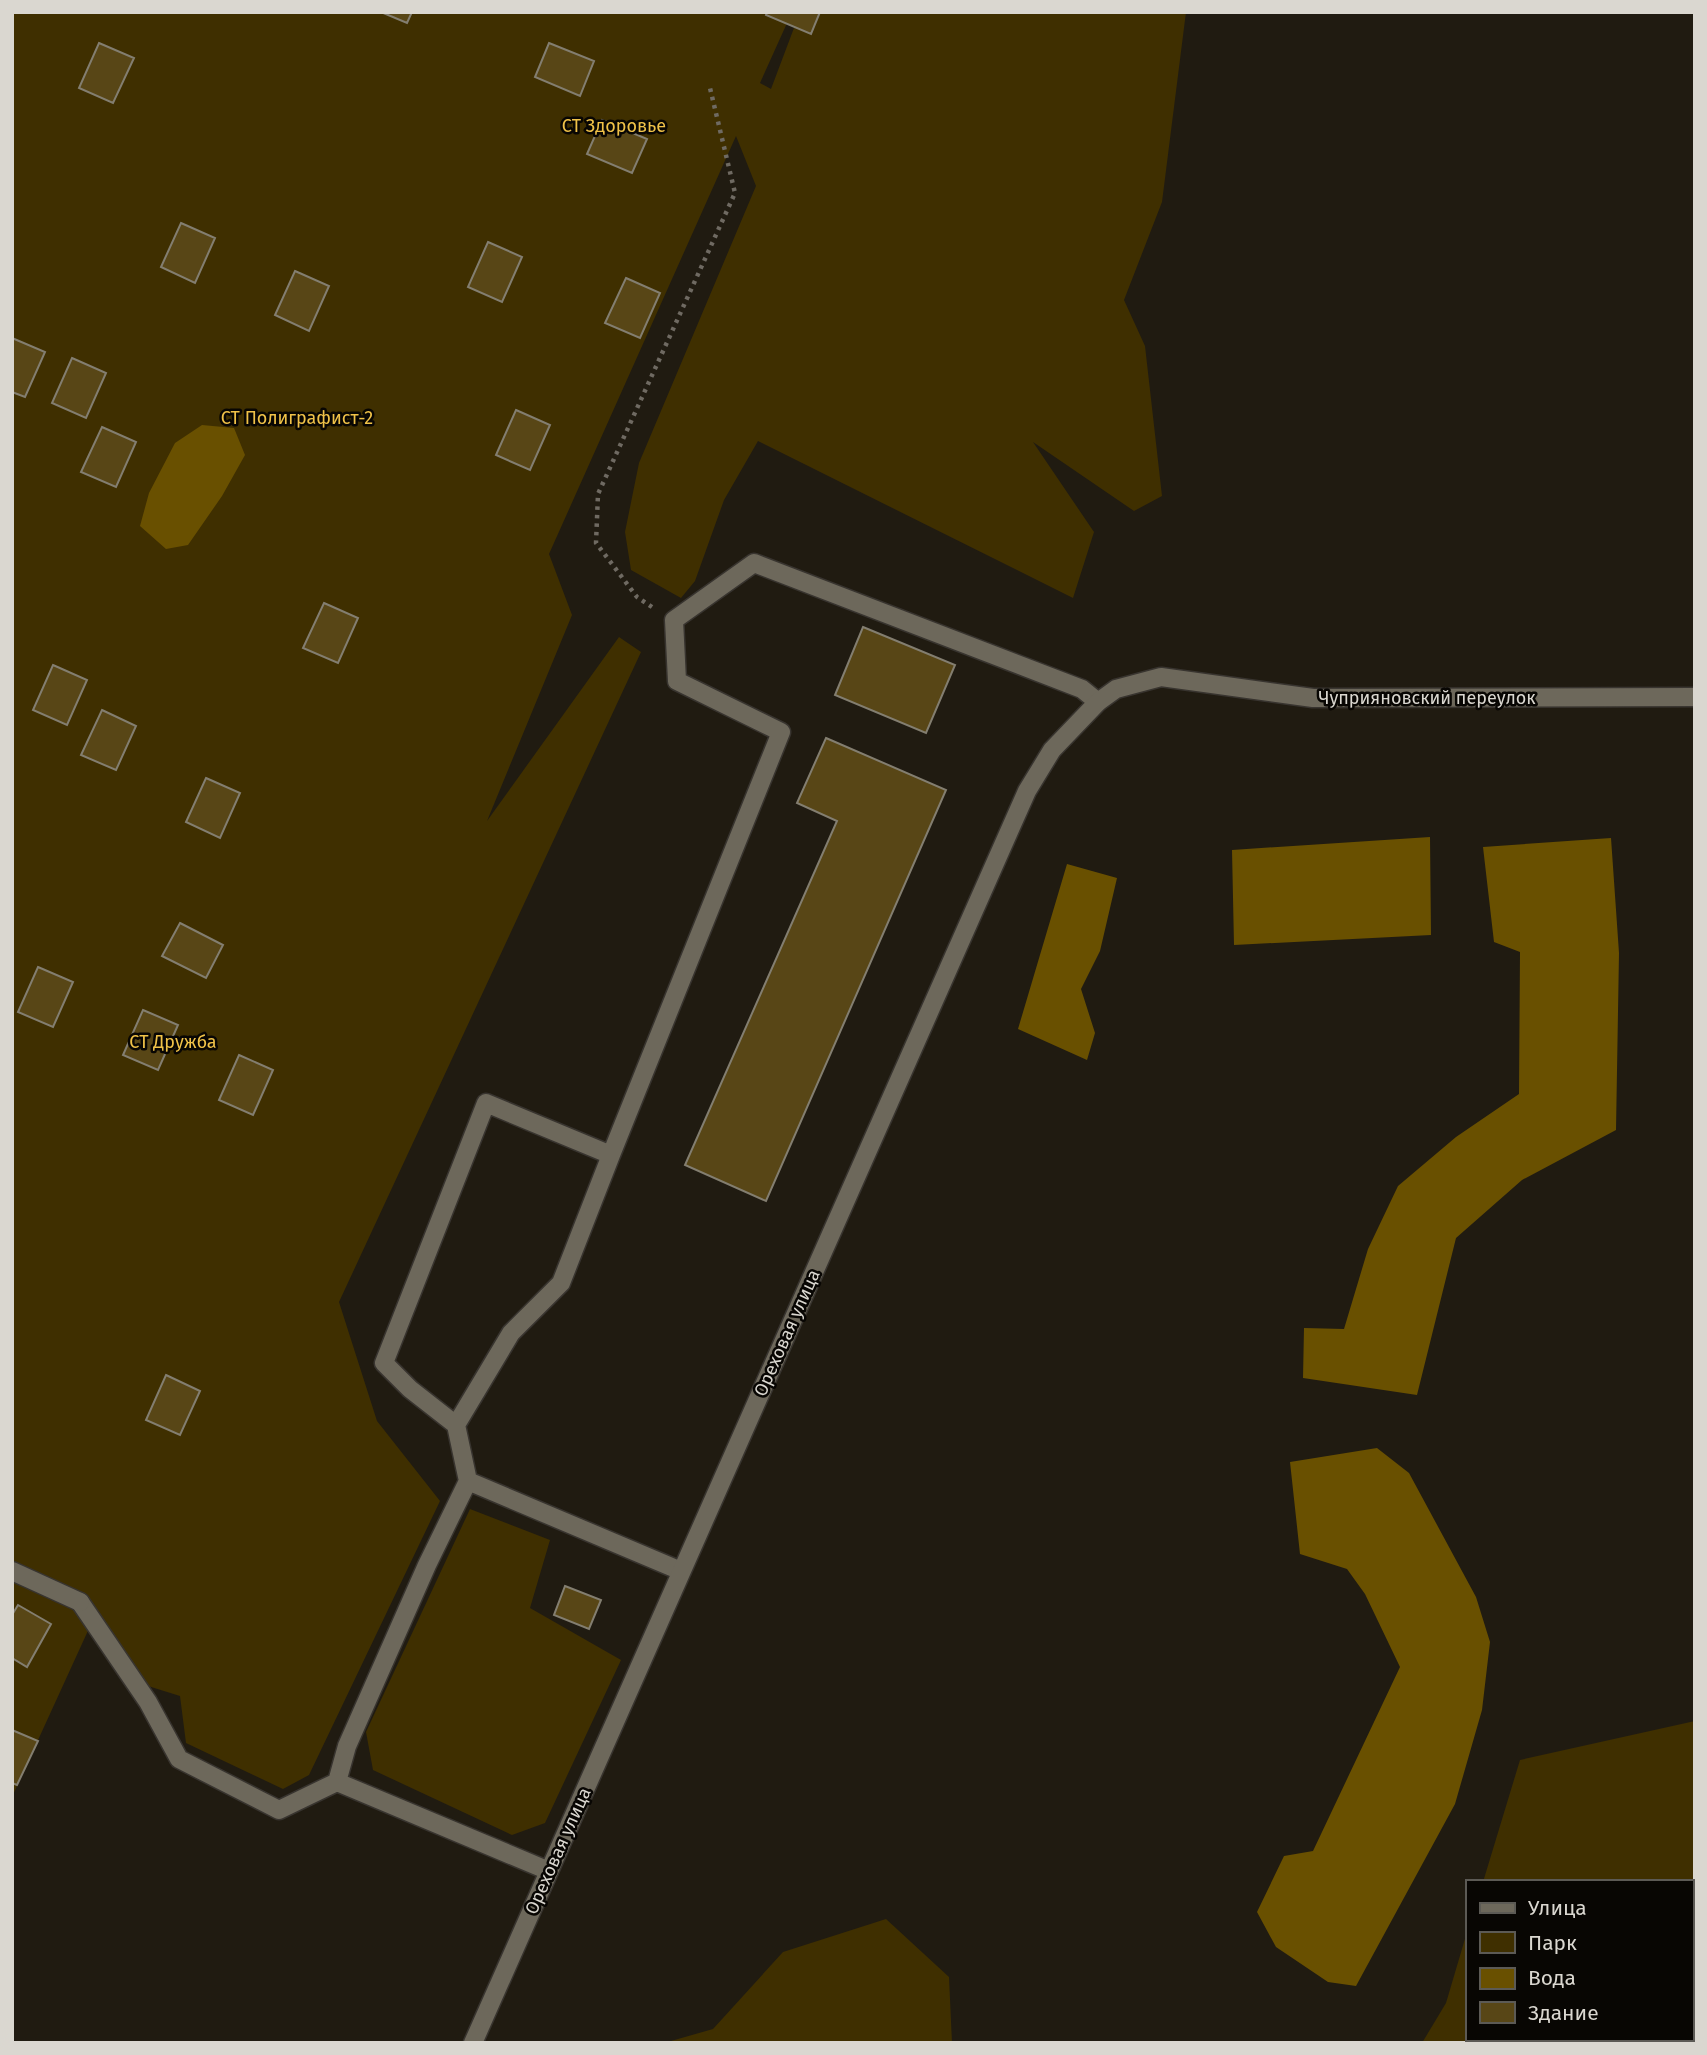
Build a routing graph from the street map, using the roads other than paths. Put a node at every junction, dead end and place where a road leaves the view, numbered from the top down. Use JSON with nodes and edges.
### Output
{"nodes":[{"id":1,"x":1161,"y":677,"type":"joint"},
{"id":2,"x":1695,"y":697,"type":"edge"},
{"id":3,"x":1098,"y":702,"type":"junction"},
{"id":4,"x":611,"y":1155,"type":"junction"},
{"id":5,"x":456,"y":1425,"type":"junction"},
{"id":6,"x":468,"y":1481,"type":"junction"},
{"id":7,"x":12,"y":1571,"type":"edge"},
{"id":8,"x":681,"y":1571,"type":"junction"},
{"id":9,"x":337,"y":1782,"type":"junction"},
{"id":10,"x":549,"y":1871,"type":"junction"},
{"id":11,"x":473,"y":2043,"type":"edge"}],
"edges":[{"from":1,"to":2,"type":"street","name":"Чуприяновский переулок"},
{"from":1,"to":3,"type":"street","name":"Ореховая улица"},
{"from":3,"to":4,"type":"street"},
{"from":3,"to":8,"type":"street","name":"Ореховая улица"},
{"from":4,"to":5,"type":"street"},
{"from":4,"to":5,"type":"street"},
{"from":5,"to":6,"type":"street"},
{"from":6,"to":8,"type":"street"},
{"from":6,"to":9,"type":"street"},
{"from":7,"to":9,"type":"street"},
{"from":8,"to":10,"type":"street","name":"Ореховая улица"},
{"from":9,"to":10,"type":"street"},
{"from":10,"to":11,"type":"street","name":"Ореховая улица"}]}
